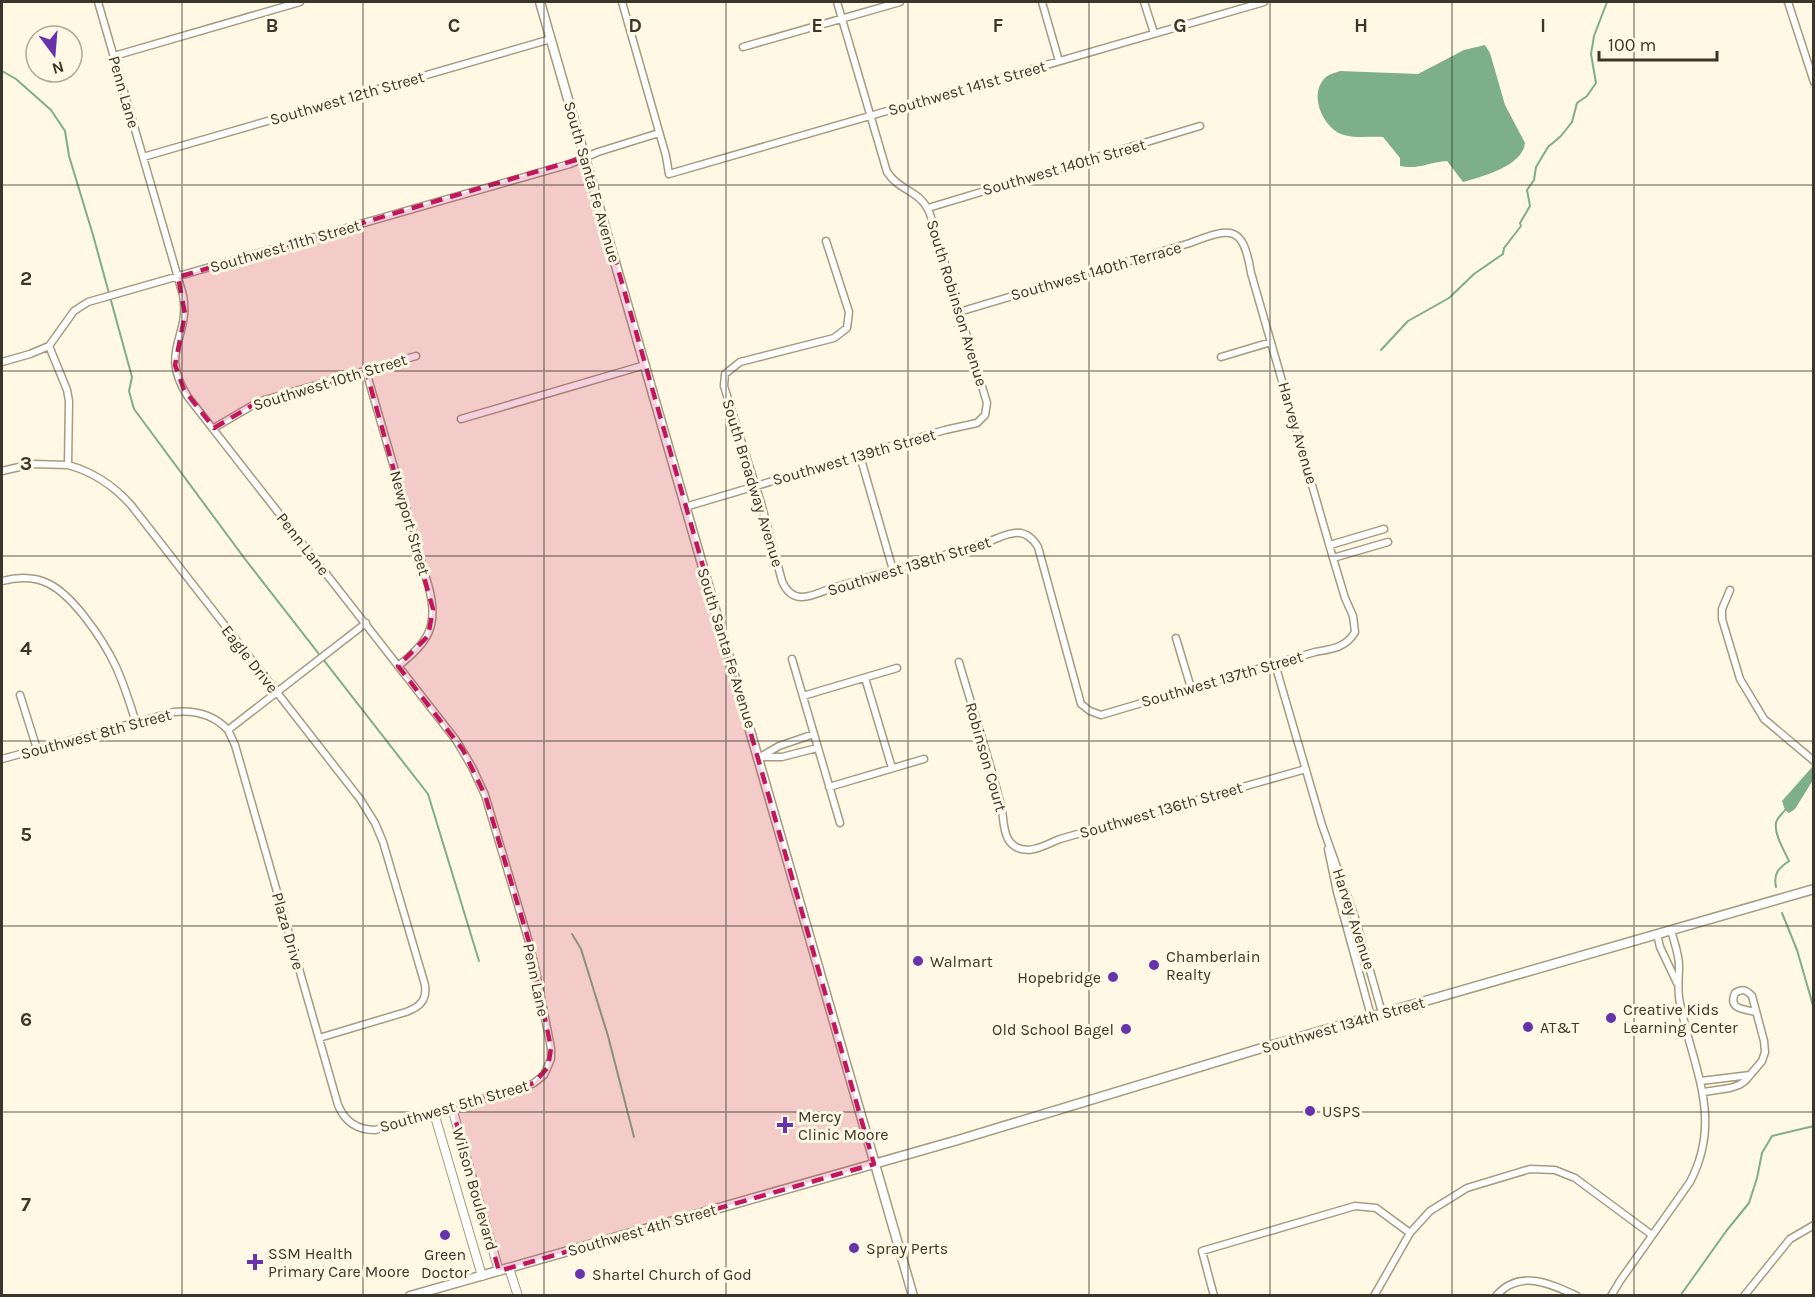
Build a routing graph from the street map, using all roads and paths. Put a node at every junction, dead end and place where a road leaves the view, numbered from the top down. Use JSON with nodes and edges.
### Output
{"nodes":[{"id":1,"x":98,"y":2,"type":"edge"},
{"id":2,"x":300,"y":2,"type":"edge"},
{"id":3,"x":540,"y":2,"type":"edge"},
{"id":4,"x":622,"y":2,"type":"edge"},
{"id":5,"x":837,"y":2,"type":"edge"},
{"id":6,"x":900,"y":2,"type":"edge"},
{"id":7,"x":1042,"y":2,"type":"edge"},
{"id":8,"x":1144,"y":2,"type":"edge"},
{"id":9,"x":1264,"y":2,"type":"edge"},
{"id":10,"x":1788,"y":2,"type":"edge"},
{"id":11,"x":1249,"y":4,"type":"edge"},
{"id":12,"x":842,"y":18,"type":"junction"},
{"id":13,"x":1154,"y":33,"type":"junction"},
{"id":14,"x":551,"y":39,"type":"junction"},
{"id":15,"x":743,"y":47,"type":"dead end"},
{"id":16,"x":114,"y":56,"type":"junction"},
{"id":17,"x":1059,"y":61,"type":"junction"},
{"id":18,"x":1814,"y":82,"type":"edge"},
{"id":19,"x":870,"y":116,"type":"junction"},
{"id":20,"x":1200,"y":126,"type":"dead end"},
{"id":21,"x":659,"y":134,"type":"junction"},
{"id":22,"x":143,"y":157,"type":"junction"},
{"id":23,"x":586,"y":157,"type":"junction"},
{"id":24,"x":928,"y":208,"type":"junction"},
{"id":25,"x":1233,"y":234,"type":"joint"},
{"id":26,"x":826,"y":242,"type":"dead end"},
{"id":27,"x":178,"y":277,"type":"junction"},
{"id":28,"x":958,"y":312,"type":"junction"},
{"id":29,"x":1271,"y":342,"type":"junction"},
{"id":30,"x":49,"y":346,"type":"junction"},
{"id":31,"x":416,"y":356,"type":"dead end"},
{"id":32,"x":1221,"y":357,"type":"dead end"},
{"id":33,"x":2,"y":362,"type":"edge"},
{"id":34,"x":645,"y":366,"type":"junction"},
{"id":35,"x":366,"y":371,"type":"junction"},
{"id":36,"x":984,"y":415,"type":"joint"},
{"id":37,"x":461,"y":419,"type":"dead end"},
{"id":38,"x":214,"y":428,"type":"junction"},
{"id":39,"x":860,"y":456,"type":"junction"},
{"id":40,"x":68,"y":465,"type":"junction"},
{"id":41,"x":2,"y":471,"type":"edge"},
{"id":42,"x":755,"y":486,"type":"junction"},
{"id":43,"x":685,"y":507,"type":"junction"},
{"id":44,"x":1384,"y":529,"type":"dead end"},
{"id":45,"x":1367,"y":534,"type":"junction"},
{"id":46,"x":1388,"y":542,"type":"dead end"},
{"id":47,"x":1330,"y":545,"type":"junction"},
{"id":48,"x":1370,"y":547,"type":"junction"},
{"id":49,"x":1333,"y":558,"type":"junction"},
{"id":50,"x":893,"y":570,"type":"junction"},
{"id":51,"x":2,"y":581,"type":"edge"},
{"id":52,"x":1730,"y":590,"type":"dead end"},
{"id":53,"x":792,"y":595,"type":"joint"},
{"id":54,"x":366,"y":623,"type":"junction"},
{"id":55,"x":1353,"y":636,"type":"joint"},
{"id":56,"x":1176,"y":638,"type":"dead end"},
{"id":57,"x":792,"y":659,"type":"dead end"},
{"id":58,"x":959,"y":662,"type":"dead end"},
{"id":59,"x":1275,"y":664,"type":"junction"},
{"id":60,"x":398,"y":666,"type":"junction"},
{"id":61,"x":897,"y":668,"type":"dead end"},
{"id":62,"x":865,"y":678,"type":"junction"},
{"id":63,"x":1191,"y":688,"type":"junction"},
{"id":64,"x":277,"y":692,"type":"junction"},
{"id":65,"x":20,"y":695,"type":"dead end"},
{"id":66,"x":803,"y":696,"type":"junction"},
{"id":67,"x":1090,"y":711,"type":"joint"},
{"id":68,"x":136,"y":723,"type":"junction"},
{"id":69,"x":228,"y":729,"type":"junction"},
{"id":70,"x":814,"y":734,"type":"junction"},
{"id":71,"x":817,"y":748,"type":"junction"},
{"id":72,"x":37,"y":749,"type":"junction"},
{"id":73,"x":760,"y":757,"type":"junction"},
{"id":74,"x":2,"y":759,"type":"edge"},
{"id":75,"x":924,"y":759,"type":"dead end"},
{"id":76,"x":1814,"y":762,"type":"edge"},
{"id":77,"x":892,"y":768,"type":"junction"},
{"id":78,"x":1306,"y":769,"type":"junction"},
{"id":79,"x":829,"y":787,"type":"junction"},
{"id":80,"x":840,"y":823,"type":"dead end"},
{"id":81,"x":1322,"y":825,"type":"junction"},
{"id":82,"x":1017,"y":848,"type":"joint"},
{"id":83,"x":1814,"y":889,"type":"edge"},
{"id":84,"x":1671,"y":930,"type":"junction"},
{"id":85,"x":1657,"y":934,"type":"junction"},
{"id":86,"x":1678,"y":983,"type":"junction"},
{"id":87,"x":1756,"y":1012,"type":"dead end"},
{"id":88,"x":1382,"y":1013,"type":"junction"},
{"id":89,"x":1371,"y":1016,"type":"junction"},
{"id":90,"x":319,"y":1038,"type":"junction"},
{"id":91,"x":546,"y":1072,"type":"joint"},
{"id":92,"x":1750,"y":1075,"type":"junction"},
{"id":93,"x":1701,"y":1081,"type":"junction"},
{"id":94,"x":1704,"y":1092,"type":"junction"},
{"id":95,"x":452,"y":1108,"type":"junction"},
{"id":96,"x":434,"y":1113,"type":"junction"},
{"id":97,"x":357,"y":1127,"type":"joint"},
{"id":98,"x":874,"y":1164,"type":"junction"},
{"id":99,"x":1814,"y":1225,"type":"edge"},
{"id":100,"x":1410,"y":1233,"type":"junction"},
{"id":101,"x":1652,"y":1235,"type":"junction"},
{"id":102,"x":509,"y":1268,"type":"junction"},
{"id":103,"x":499,"y":1271,"type":"junction"},
{"id":104,"x":482,"y":1276,"type":"junction"},
{"id":105,"x":410,"y":1296,"type":"edge"},
{"id":106,"x":518,"y":1296,"type":"edge"},
{"id":107,"x":913,"y":1296,"type":"edge"},
{"id":108,"x":1214,"y":1296,"type":"edge"},
{"id":109,"x":1374,"y":1296,"type":"edge"},
{"id":110,"x":1496,"y":1296,"type":"edge"},
{"id":111,"x":1577,"y":1296,"type":"edge"},
{"id":112,"x":1611,"y":1296,"type":"edge"},
{"id":113,"x":1744,"y":1296,"type":"edge"}],
"edges":[{"from":1,"to":16,"type":"street","name":"Penn Lane"},
{"from":2,"to":16,"type":"street"},
{"from":3,"to":14,"type":"main road","name":"South Santa Fe Avenue"},
{"from":4,"to":21,"type":"street"},
{"from":5,"to":12,"type":"street","name":"South Robinson Avenue"},
{"from":6,"to":12,"type":"street"},
{"from":7,"to":17,"type":"street"},
{"from":8,"to":13,"type":"street"},
{"from":9,"to":11,"type":"street","name":"Southwest 141st Street"},
{"from":10,"to":18,"type":"street"},
{"from":11,"to":13,"type":"street","name":"Southwest 141st Street"},
{"from":12,"to":15,"type":"street"},
{"from":12,"to":19,"type":"street","name":"South Robinson Avenue"},
{"from":13,"to":17,"type":"street","name":"Southwest 141st Street"},
{"from":14,"to":22,"type":"street","name":"Southwest 12th Street"},
{"from":14,"to":23,"type":"main road","name":"South Santa Fe Avenue"},
{"from":16,"to":22,"type":"street","name":"Penn Lane"},
{"from":17,"to":19,"type":"street","name":"Southwest 141st Street"},
{"from":19,"to":21,"type":"street","name":"Southwest 141st Street"},
{"from":19,"to":24,"type":"street","name":"South Robinson Avenue"},
{"from":20,"to":24,"type":"street","name":"Southwest 140th Street"},
{"from":21,"to":23,"type":"street","name":"Southwest 11th Street"},
{"from":22,"to":27,"type":"street","name":"Penn Lane"},
{"from":23,"to":27,"type":"street","name":"Southwest 11th Street"},
{"from":23,"to":34,"type":"main road","name":"South Santa Fe Avenue"},
{"from":24,"to":28,"type":"street","name":"South Robinson Avenue"},
{"from":25,"to":28,"type":"street","name":"Southwest 140th Terrace"},
{"from":25,"to":29,"type":"street","name":"Harvey Avenue"},
{"from":26,"to":42,"type":"street","name":"South Broadway Avenue"},
{"from":27,"to":30,"type":"street","name":"Southwest 11th Street"},
{"from":27,"to":38,"type":"street","name":"Penn Lane"},
{"from":28,"to":36,"type":"street","name":"South Robinson Avenue"},
{"from":29,"to":32,"type":"street"},
{"from":29,"to":47,"type":"street","name":"Harvey Avenue"},
{"from":30,"to":33,"type":"street"},
{"from":30,"to":40,"type":"street"},
{"from":31,"to":35,"type":"street","name":"Southwest 10th Street"},
{"from":34,"to":37,"type":"street"},
{"from":34,"to":43,"type":"main road","name":"South Santa Fe Avenue"},
{"from":35,"to":38,"type":"street","name":"Southwest 10th Street"},
{"from":35,"to":60,"type":"street","name":"Newport Street"},
{"from":36,"to":39,"type":"street","name":"Southwest 139th Street"},
{"from":38,"to":54,"type":"street","name":"Penn Lane"},
{"from":39,"to":42,"type":"street","name":"Southwest 139th Street"},
{"from":39,"to":50,"type":"street"},
{"from":40,"to":41,"type":"street"},
{"from":40,"to":64,"type":"street","name":"Eagle Drive"},
{"from":42,"to":43,"type":"street","name":"Southwest 139th Street"},
{"from":42,"to":53,"type":"street","name":"South Broadway Avenue"},
{"from":43,"to":73,"type":"main road","name":"South Santa Fe Avenue"},
{"from":44,"to":45,"type":"street"},
{"from":45,"to":47,"type":"street"},
{"from":45,"to":48,"type":"street"},
{"from":46,"to":48,"type":"street"},
{"from":47,"to":49,"type":"street","name":"Harvey Avenue"},
{"from":48,"to":49,"type":"street"},
{"from":49,"to":55,"type":"street","name":"Harvey Avenue"},
{"from":50,"to":53,"type":"street","name":"Southwest 138th Street"},
{"from":50,"to":67,"type":"street","name":"Southwest 138th Street"},
{"from":51,"to":68,"type":"street"},
{"from":52,"to":76,"type":"street"},
{"from":54,"to":60,"type":"street","name":"Penn Lane"},
{"from":54,"to":64,"type":"street"},
{"from":55,"to":59,"type":"street","name":"Southwest 137th Street"},
{"from":56,"to":63,"type":"street"},
{"from":57,"to":66,"type":"street"},
{"from":58,"to":82,"type":"street","name":"Robinson Court"},
{"from":59,"to":63,"type":"street","name":"Southwest 137th Street"},
{"from":59,"to":78,"type":"street","name":"Harvey Avenue"},
{"from":60,"to":91,"type":"street","name":"Penn Lane"},
{"from":61,"to":62,"type":"street"},
{"from":62,"to":66,"type":"street"},
{"from":62,"to":77,"type":"street"},
{"from":63,"to":67,"type":"street","name":"Southwest 137th Street"},
{"from":64,"to":69,"type":"street"},
{"from":64,"to":90,"type":"street","name":"Eagle Drive"},
{"from":65,"to":72,"type":"street"},
{"from":66,"to":70,"type":"street"},
{"from":68,"to":69,"type":"street","name":"Southwest 8th Street"},
{"from":68,"to":72,"type":"street","name":"Southwest 8th Street"},
{"from":69,"to":90,"type":"street","name":"Plaza Drive"},
{"from":70,"to":71,"type":"street"},
{"from":70,"to":73,"type":"street"},
{"from":71,"to":73,"type":"street"},
{"from":71,"to":79,"type":"street"},
{"from":72,"to":74,"type":"street","name":"Southwest 8th Street"},
{"from":73,"to":98,"type":"main road","name":"South Santa Fe Avenue"},
{"from":75,"to":77,"type":"street"},
{"from":77,"to":79,"type":"street"},
{"from":78,"to":81,"type":"street","name":"Harvey Avenue"},
{"from":78,"to":82,"type":"street","name":"Southwest 136th Street"},
{"from":79,"to":80,"type":"street"},
{"from":81,"to":88,"type":"street","name":"Harvey Avenue"},
{"from":81,"to":89,"type":"street","name":"Harvey Avenue"},
{"from":83,"to":84,"type":"main road","name":"Southwest 134th Street"},
{"from":84,"to":85,"type":"main road","name":"Southwest 134th Street"},
{"from":84,"to":86,"type":"street"},
{"from":85,"to":86,"type":"street"},
{"from":85,"to":88,"type":"main road","name":"Southwest 134th Street"},
{"from":86,"to":93,"type":"street"},
{"from":87,"to":92,"type":"street"},
{"from":88,"to":89,"type":"main road","name":"Southwest 134th Street"},
{"from":89,"to":98,"type":"main road","name":"Southwest 134th Street"},
{"from":90,"to":97,"type":"street","name":"Plaza Drive"},
{"from":91,"to":95,"type":"street","name":"Southwest 5th Street"},
{"from":92,"to":93,"type":"street"},
{"from":92,"to":94,"type":"street"},
{"from":93,"to":94,"type":"street"},
{"from":94,"to":101,"type":"street"},
{"from":95,"to":96,"type":"street","name":"Southwest 5th Street"},
{"from":95,"to":103,"type":"street","name":"Wilson Boulevard"},
{"from":96,"to":97,"type":"street","name":"Southwest 5th Street"},
{"from":96,"to":104,"type":"street","name":"Wilson Boulevard"},
{"from":98,"to":102,"type":"main road","name":"Southwest 4th Street"},
{"from":98,"to":107,"type":"main road","name":"South Santa Fe Avenue"},
{"from":99,"to":113,"type":"street"},
{"from":100,"to":101,"type":"street"},
{"from":100,"to":108,"type":"street"},
{"from":100,"to":109,"type":"street"},
{"from":101,"to":112,"type":"street"},
{"from":102,"to":103,"type":"main road","name":"Southwest 4th Street"},
{"from":102,"to":106,"type":"street"},
{"from":103,"to":104,"type":"main road","name":"Southwest 4th Street"},
{"from":104,"to":105,"type":"main road","name":"Southwest 4th Street"},
{"from":110,"to":111,"type":"street"}]}
